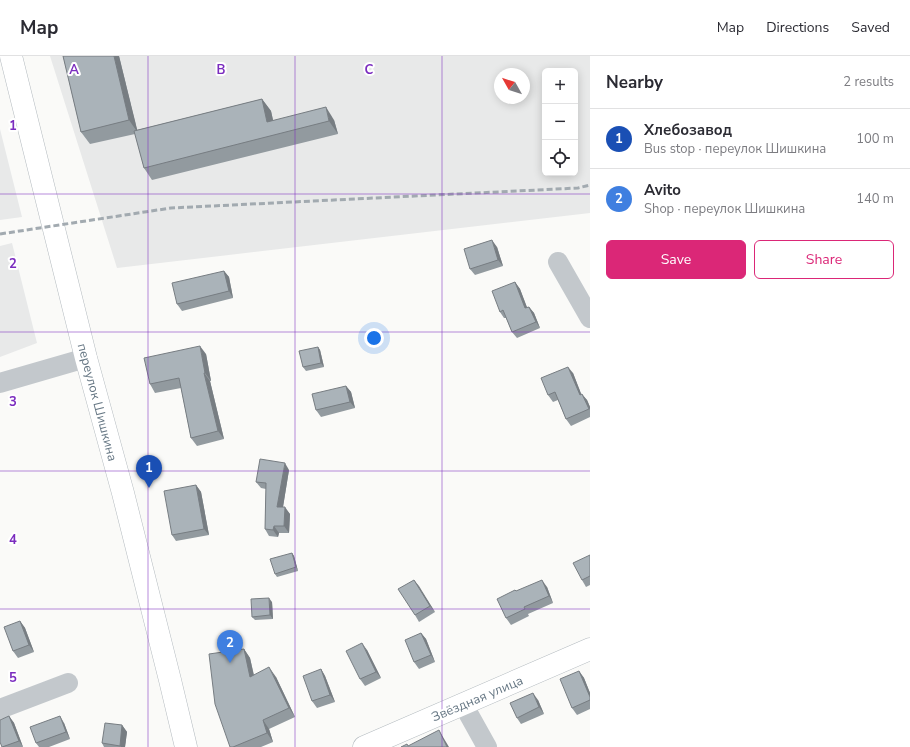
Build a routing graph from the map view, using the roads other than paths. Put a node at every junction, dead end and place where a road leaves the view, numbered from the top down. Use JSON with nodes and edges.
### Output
{"nodes":[{"id":1,"x":10,"y":56,"type":"edge"},
{"id":2,"x":558,"y":262,"type":"dead end"},
{"id":3,"x":590,"y":318,"type":"edge"},
{"id":4,"x":86,"y":358,"type":"junction"},
{"id":5,"x":0,"y":383,"type":"edge"},
{"id":6,"x":590,"y":649,"type":"edge"},
{"id":7,"x":68,"y":684,"type":"dead end"},
{"id":8,"x":463,"y":704,"type":"junction"},
{"id":9,"x":0,"y":709,"type":"edge"},
{"id":10,"x":186,"y":747,"type":"edge"},
{"id":11,"x":364,"y":747,"type":"edge"},
{"id":12,"x":487,"y":747,"type":"edge"}],
"edges":[{"from":1,"to":4,"type":"main road","name":"переулок Шишкина"},
{"from":2,"to":3,"type":"street"},
{"from":4,"to":5,"type":"street"},
{"from":4,"to":10,"type":"main road","name":"переулок Шишкина"},
{"from":6,"to":8,"type":"main road","name":"Звёздная улица"},
{"from":7,"to":9,"type":"street"},
{"from":8,"to":11,"type":"main road","name":"Звёздная улица"},
{"from":8,"to":12,"type":"street"}]}
